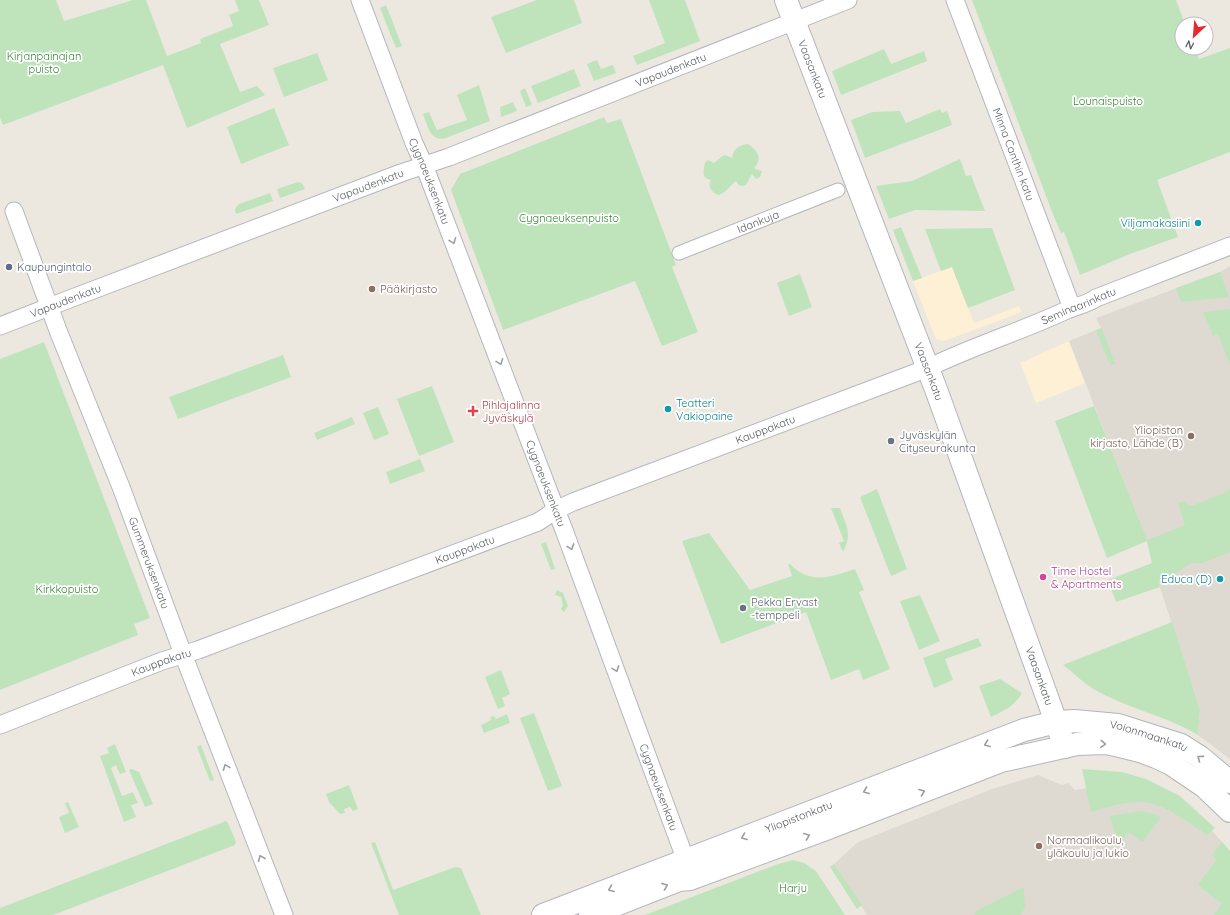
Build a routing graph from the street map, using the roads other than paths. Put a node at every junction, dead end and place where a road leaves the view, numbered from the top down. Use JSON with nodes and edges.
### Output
{"nodes":[{"id":1,"x":360,"y":0,"type":"edge"},
{"id":2,"x":786,"y":0,"type":"edge"},
{"id":3,"x":848,"y":0,"type":"edge"},
{"id":4,"x":955,"y":0,"type":"edge"},
{"id":5,"x":794,"y":22,"type":"junction"},
{"id":6,"x":424,"y":165,"type":"junction"},
{"id":7,"x":838,"y":190,"type":"dead end"},
{"id":8,"x":14,"y":211,"type":"dead end"},
{"id":9,"x":1230,"y":246,"type":"edge"},
{"id":10,"x":679,"y":253,"type":"dead end"},
{"id":11,"x":49,"y":307,"type":"junction"},
{"id":12,"x":1072,"y":308,"type":"junction"},
{"id":13,"x":0,"y":326,"type":"edge"},
{"id":14,"x":928,"y":368,"type":"junction"},
{"id":15,"x":556,"y":510,"type":"junction"},
{"id":16,"x":183,"y":654,"type":"junction"},
{"id":17,"x":1056,"y":722,"type":"junction"},
{"id":18,"x":0,"y":725,"type":"edge"},
{"id":19,"x":1064,"y":746,"type":"junction"},
{"id":20,"x":1230,"y":782,"type":"edge"},
{"id":21,"x":1230,"y":811,"type":"edge"},
{"id":22,"x":692,"y":868,"type":"junction"},
{"id":23,"x":284,"y":915,"type":"edge"},
{"id":24,"x":543,"y":915,"type":"edge"},
{"id":25,"x":590,"y":915,"type":"edge"}],
"edges":[{"from":1,"to":6,"type":"street","name":"Cygnaeuksenkatu"},
{"from":2,"to":5,"type":"main road","name":"Vaasankatu"},
{"from":3,"to":5,"type":"street","name":"Vapaudenkatu"},
{"from":4,"to":12,"type":"street","name":"Minna Canthin katu"},
{"from":5,"to":6,"type":"street","name":"Vapaudenkatu"},
{"from":5,"to":14,"type":"main road","name":"Vaasankatu"},
{"from":6,"to":11,"type":"street","name":"Vapaudenkatu"},
{"from":6,"to":15,"type":"street","name":"Cygnaeuksenkatu","one_way":true},
{"from":7,"to":10,"type":"street","name":"Idankuja"},
{"from":8,"to":11,"type":"street","name":"Gummeruksenkatu"},
{"from":9,"to":12,"type":"street","name":"Seminaarinkatu"},
{"from":11,"to":13,"type":"street","name":"Vapaudenkatu"},
{"from":11,"to":16,"type":"street","name":"Gummeruksenkatu"},
{"from":12,"to":14,"type":"street","name":"Seminaarinkatu"},
{"from":14,"to":15,"type":"street","name":"Kauppakatu"},
{"from":14,"to":17,"type":"main road","name":"Vaasankatu"},
{"from":15,"to":16,"type":"street","name":"Kauppakatu"},
{"from":15,"to":22,"type":"street","name":"Cygnaeuksenkatu","one_way":true},
{"from":16,"to":18,"type":"street","name":"Kauppakatu"},
{"from":23,"to":16,"type":"street","name":"Gummeruksenkatu","one_way":true},
{"from":17,"to":19,"type":"main road","name":"Vaasankatu"},
{"from":20,"to":17,"type":"main road","name":"Voionmaankatu","one_way":true},
{"from":17,"to":22,"type":"main road","name":"Yliopistonkatu","one_way":true},
{"from":19,"to":21,"type":"main road","name":"Voionmaankatu","one_way":true},
{"from":22,"to":19,"type":"main road","name":"Yliopistonkatu","one_way":true},
{"from":22,"to":24,"type":"main road","name":"Yliopistonkatu","one_way":true},
{"from":25,"to":22,"type":"main road","name":"Yliopistonkatu","one_way":true}]}
